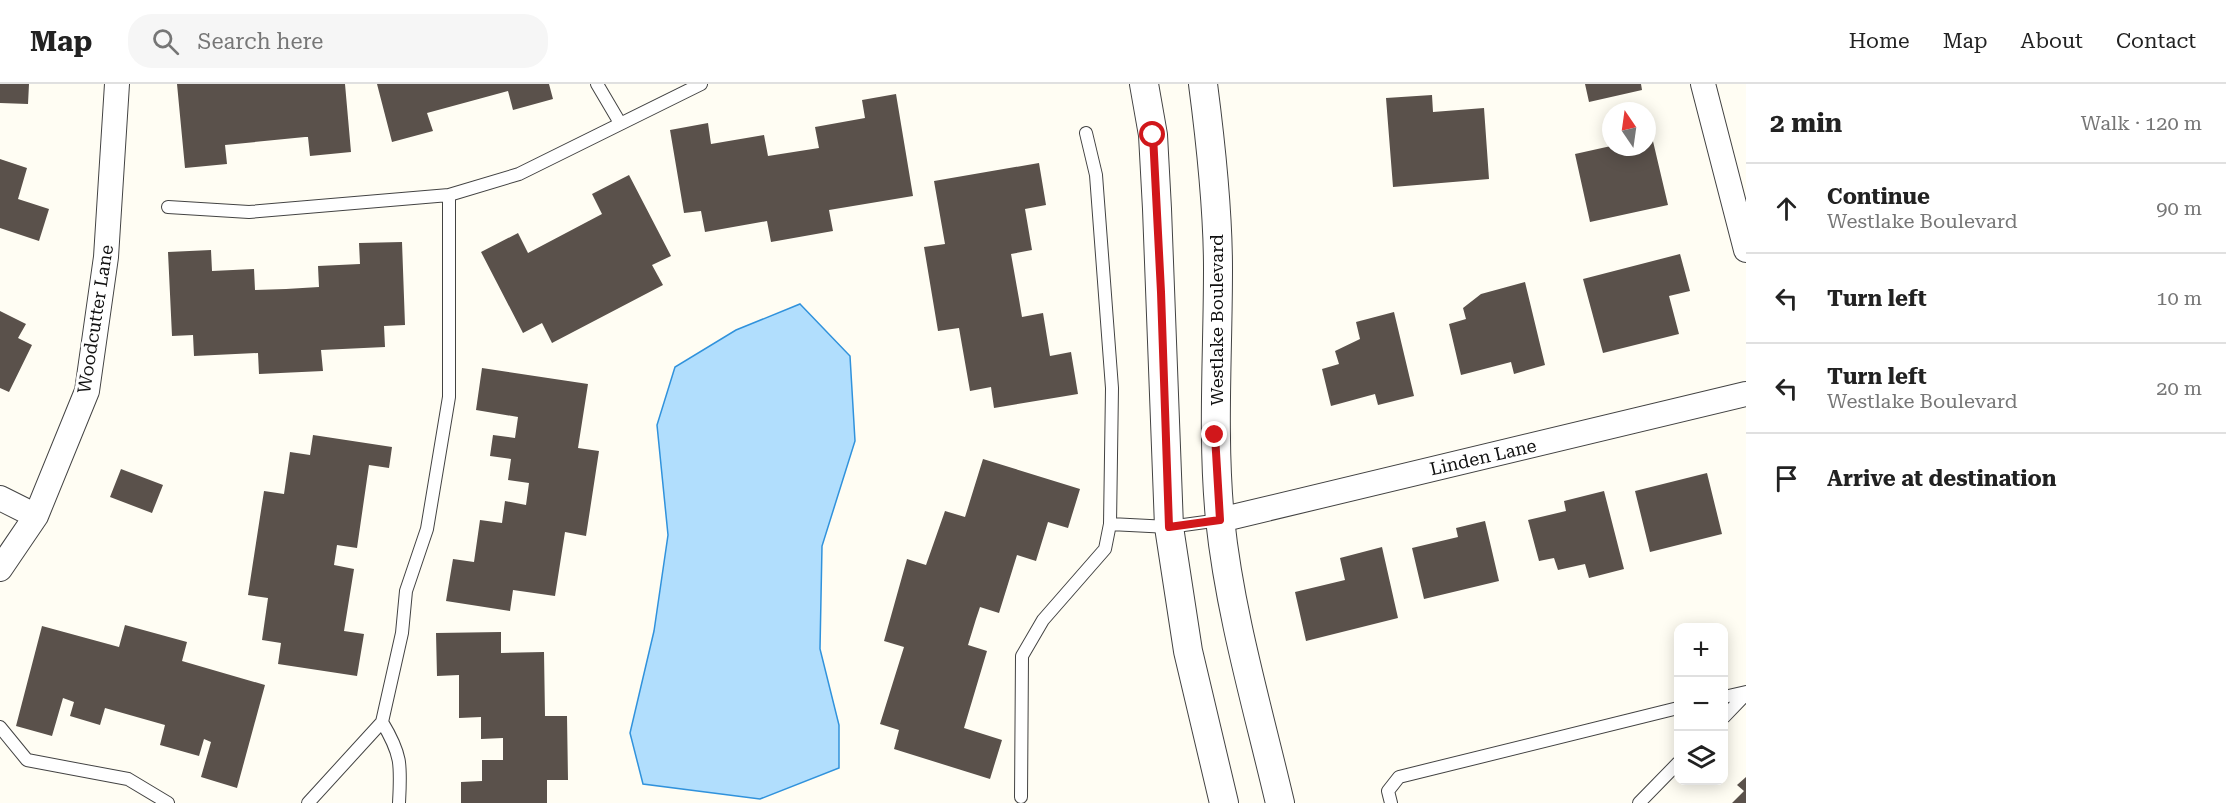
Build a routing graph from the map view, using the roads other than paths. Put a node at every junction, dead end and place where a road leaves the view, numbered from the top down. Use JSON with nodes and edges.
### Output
{"nodes":[{"id":1,"x":117,"y":84,"type":"edge"},
{"id":2,"x":597,"y":84,"type":"edge"},
{"id":3,"x":701,"y":84,"type":"edge"},
{"id":4,"x":1144,"y":84,"type":"edge"},
{"id":5,"x":1203,"y":84,"type":"edge"},
{"id":6,"x":1703,"y":84,"type":"edge"},
{"id":7,"x":621,"y":123,"type":"junction"},
{"id":8,"x":1086,"y":133,"type":"dead end"},
{"id":9,"x":449,"y":195,"type":"junction"},
{"id":10,"x":168,"y":207,"type":"dead end"},
{"id":11,"x":1746,"y":249,"type":"edge"},
{"id":12,"x":1746,"y":394,"type":"edge"},
{"id":13,"x":0,"y":498,"type":"edge"},
{"id":14,"x":36,"y":516,"type":"junction"},
{"id":15,"x":1220,"y":520,"type":"junction"},
{"id":16,"x":1110,"y":524,"type":"junction"},
{"id":17,"x":1169,"y":527,"type":"junction"},
{"id":18,"x":0,"y":569,"type":"edge"},
{"id":19,"x":1746,"y":693,"type":"edge"},
{"id":20,"x":1728,"y":696,"type":"edge"},
{"id":21,"x":1674,"y":709,"type":"edge"},
{"id":22,"x":1728,"y":713,"type":"edge"},
{"id":23,"x":382,"y":722,"type":"junction"},
{"id":24,"x":0,"y":727,"type":"edge"},
{"id":25,"x":1674,"y":767,"type":"edge"},
{"id":26,"x":1021,"y":797,"type":"dead end"},
{"id":27,"x":168,"y":803,"type":"edge"},
{"id":28,"x":308,"y":803,"type":"edge"},
{"id":29,"x":399,"y":803,"type":"edge"},
{"id":30,"x":1224,"y":803,"type":"edge"},
{"id":31,"x":1280,"y":803,"type":"edge"},
{"id":32,"x":1391,"y":803,"type":"edge"},
{"id":33,"x":1639,"y":803,"type":"edge"}],
"edges":[{"from":1,"to":14,"type":"street","name":"Woodcutter Lane"},
{"from":2,"to":7,"type":"lane"},
{"from":3,"to":7,"type":"lane"},
{"from":4,"to":17,"type":"street"},
{"from":5,"to":15,"type":"street","name":"Westlake Boulevard"},
{"from":6,"to":11,"type":"street"},
{"from":7,"to":9,"type":"lane"},
{"from":8,"to":16,"type":"lane"},
{"from":9,"to":10,"type":"lane"},
{"from":9,"to":23,"type":"lane"},
{"from":12,"to":15,"type":"street","name":"Linden Lane"},
{"from":13,"to":14,"type":"street"},
{"from":14,"to":18,"type":"street","name":"Woodcutter Lane"},
{"from":15,"to":17,"type":"lane"},
{"from":15,"to":31,"type":"street","name":"Westlake Boulevard"},
{"from":16,"to":17,"type":"lane"},
{"from":16,"to":26,"type":"lane"},
{"from":17,"to":30,"type":"street"},
{"from":19,"to":20,"type":"lane"},
{"from":19,"to":22,"type":"lane"},
{"from":21,"to":32,"type":"lane"},
{"from":23,"to":28,"type":"lane"},
{"from":23,"to":29,"type":"lane"},
{"from":24,"to":27,"type":"lane"},
{"from":25,"to":33,"type":"lane"}]}
